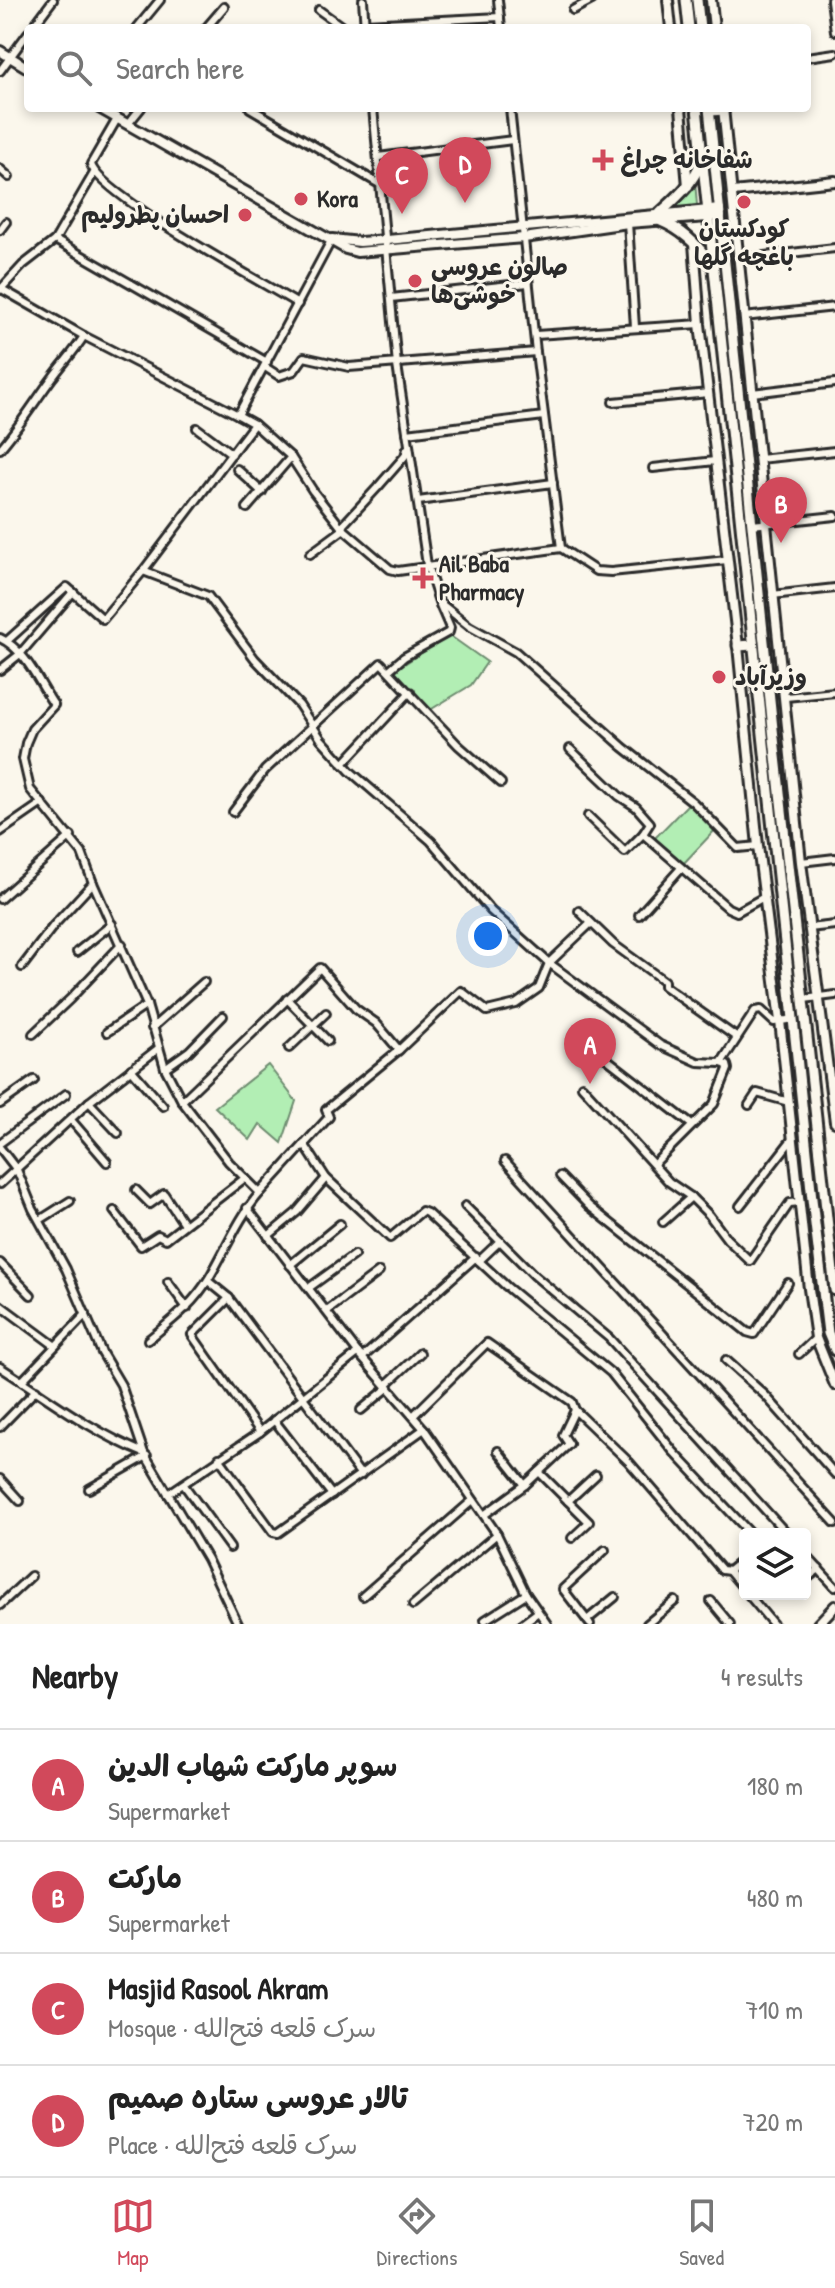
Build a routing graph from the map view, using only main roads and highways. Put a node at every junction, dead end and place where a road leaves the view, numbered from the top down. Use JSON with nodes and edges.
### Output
{"nodes":[{"id":1,"x":686,"y":0,"type":"edge"},
{"id":2,"x":697,"y":0,"type":"edge"},
{"id":3,"x":713,"y":16,"type":"road end"},
{"id":4,"x":700,"y":23,"type":"edge"},
{"id":5,"x":689,"y":24,"type":"edge"},
{"id":6,"x":697,"y":112,"type":"edge"},
{"id":7,"x":709,"y":112,"type":"edge"},
{"id":8,"x":701,"y":161,"type":"junction"},
{"id":9,"x":713,"y":268,"type":"junction"},
{"id":10,"x":753,"y":645,"type":"junction"},
{"id":11,"x":738,"y":646,"type":"road end"},
{"id":12,"x":762,"y":728,"type":"junction"},
{"id":13,"x":773,"y":729,"type":"junction"},
{"id":14,"x":835,"y":1290,"type":"edge"},
{"id":15,"x":835,"y":1350,"type":"edge"}],
"edges":[{"from":1,"to":5,"type":"main road"},
{"from":2,"to":4,"type":"main road"},
{"from":3,"to":4,"type":"main road"},
{"from":6,"to":8,"type":"main road"},
{"from":7,"to":13,"type":"main road"},
{"from":8,"to":9,"type":"main road"},
{"from":8,"to":9,"type":"main road"},
{"from":9,"to":10,"type":"main road"},
{"from":10,"to":11,"type":"main road"},
{"from":10,"to":12,"type":"main road"},
{"from":12,"to":13,"type":"main road"},
{"from":12,"to":15,"type":"main road"},
{"from":13,"to":14,"type":"main road"}]}
